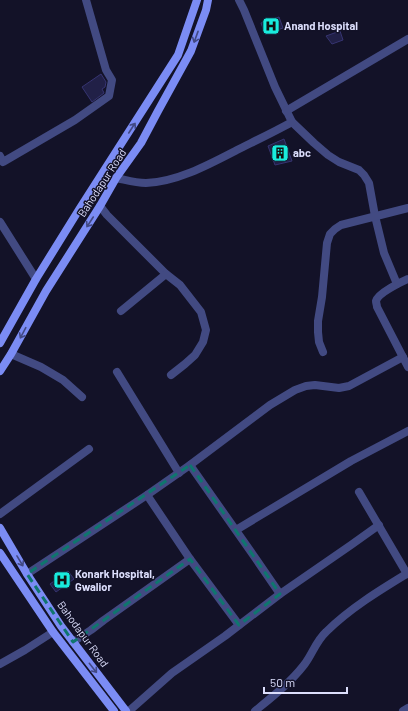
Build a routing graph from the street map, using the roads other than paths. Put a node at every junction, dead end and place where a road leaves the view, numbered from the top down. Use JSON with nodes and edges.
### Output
{"nodes":[{"id":1,"x":86,"y":0,"type":"edge"},
{"id":2,"x":197,"y":0,"type":"edge"},
{"id":3,"x":208,"y":0,"type":"edge"},
{"id":4,"x":239,"y":0,"type":"edge"},
{"id":5,"x":408,"y":39,"type":"edge"},
{"id":6,"x":286,"y":111,"type":"junction"},
{"id":7,"x":292,"y":122,"type":"junction"},
{"id":8,"x":0,"y":156,"type":"edge"},
{"id":9,"x":116,"y":178,"type":"junction"},
{"id":10,"x":100,"y":206,"type":"junction"},
{"id":11,"x":408,"y":208,"type":"edge"},
{"id":12,"x":375,"y":216,"type":"junction"},
{"id":13,"x":0,"y":222,"type":"edge"},
{"id":14,"x":166,"y":274,"type":"junction"},
{"id":15,"x":36,"y":279,"type":"junction"},
{"id":16,"x":408,"y":279,"type":"edge"},
{"id":17,"x":397,"y":284,"type":"junction"},
{"id":18,"x":121,"y":311,"type":"dead end"},
{"id":19,"x":0,"y":343,"type":"edge"},
{"id":20,"x":323,"y":352,"type":"dead end"},
{"id":21,"x":12,"y":354,"type":"junction"},
{"id":22,"x":403,"y":357,"type":"junction"},
{"id":23,"x":408,"y":367,"type":"edge"},
{"id":24,"x":0,"y":371,"type":"edge"},
{"id":25,"x":118,"y":372,"type":"dead end"},
{"id":26,"x":172,"y":375,"type":"dead end"},
{"id":27,"x":82,"y":397,"type":"dead end"},
{"id":28,"x":408,"y":431,"type":"edge"},
{"id":29,"x":89,"y":449,"type":"dead end"},
{"id":30,"x":190,"y":465,"type":"junction"},
{"id":31,"x":179,"y":473,"type":"junction"},
{"id":32,"x":359,"y":492,"type":"dead end"},
{"id":33,"x":147,"y":495,"type":"junction"},
{"id":34,"x":0,"y":514,"type":"edge"},
{"id":35,"x":379,"y":525,"type":"junction"},
{"id":36,"x":0,"y":528,"type":"edge"},
{"id":37,"x":236,"y":530,"type":"junction"},
{"id":38,"x":0,"y":553,"type":"edge"},
{"id":39,"x":190,"y":559,"type":"junction"},
{"id":40,"x":407,"y":573,"type":"edge"},
{"id":41,"x":27,"y":574,"type":"junction"},
{"id":42,"x":280,"y":594,"type":"junction"},
{"id":43,"x":239,"y":625,"type":"junction"},
{"id":44,"x":53,"y":632,"type":"junction"},
{"id":45,"x":73,"y":642,"type":"junction"},
{"id":46,"x":0,"y":664,"type":"edge"},
{"id":47,"x":408,"y":708,"type":"edge"},
{"id":48,"x":113,"y":711,"type":"edge"},
{"id":49,"x":126,"y":711,"type":"edge"},
{"id":50,"x":129,"y":711,"type":"edge"},
{"id":51,"x":255,"y":711,"type":"edge"},
{"id":52,"x":403,"y":711,"type":"edge"}],
"edges":[{"from":1,"to":8,"type":"street"},
{"from":15,"to":2,"type":"main road","one_way":true},
{"from":3,"to":9,"type":"main road","name":"Bahodapur Road","one_way":true},
{"from":4,"to":6,"type":"street"},
{"from":5,"to":6,"type":"street"},
{"from":6,"to":7,"type":"street"},
{"from":7,"to":9,"type":"street"},
{"from":7,"to":12,"type":"street"},
{"from":9,"to":10,"type":"main road","name":"Bahodapur Road"},
{"from":10,"to":14,"type":"street"},
{"from":10,"to":21,"type":"main road","name":"Bahodapur Road","one_way":true},
{"from":11,"to":12,"type":"street"},
{"from":12,"to":17,"type":"street"},
{"from":12,"to":20,"type":"street"},
{"from":13,"to":15,"type":"street"},
{"from":14,"to":18,"type":"street"},
{"from":14,"to":26,"type":"street"},
{"from":15,"to":19,"type":"main road"},
{"from":16,"to":17,"type":"street"},
{"from":17,"to":22,"type":"street"},
{"from":21,"to":24,"type":"main road","name":"Bahodapur Road"},
{"from":21,"to":27,"type":"street"},
{"from":22,"to":23,"type":"street"},
{"from":22,"to":30,"type":"street"},
{"from":25,"to":31,"type":"street"},
{"from":28,"to":37,"type":"street"},
{"from":29,"to":34,"type":"street"},
{"from":30,"to":31,"type":"street"},
{"from":30,"to":37,"type":"street"},
{"from":31,"to":33,"type":"street"},
{"from":32,"to":35,"type":"street"},
{"from":33,"to":39,"type":"street"},
{"from":33,"to":41,"type":"street"},
{"from":35,"to":40,"type":"street"},
{"from":35,"to":42,"type":"street"},
{"from":36,"to":41,"type":"main road","name":"Bahodapur Road","one_way":true},
{"from":37,"to":42,"type":"street"},
{"from":38,"to":44,"type":"main road"},
{"from":39,"to":43,"type":"street"},
{"from":39,"to":45,"type":"street"},
{"from":40,"to":51,"type":"street"},
{"from":41,"to":45,"type":"main road","name":"Bahodapur Road"},
{"from":42,"to":43,"type":"street"},
{"from":43,"to":50,"type":"street"},
{"from":44,"to":46,"type":"street"},
{"from":44,"to":48,"type":"main road"},
{"from":45,"to":49,"type":"main road","name":"Bahodapur Road","one_way":true},
{"from":47,"to":52,"type":"street"}]}
